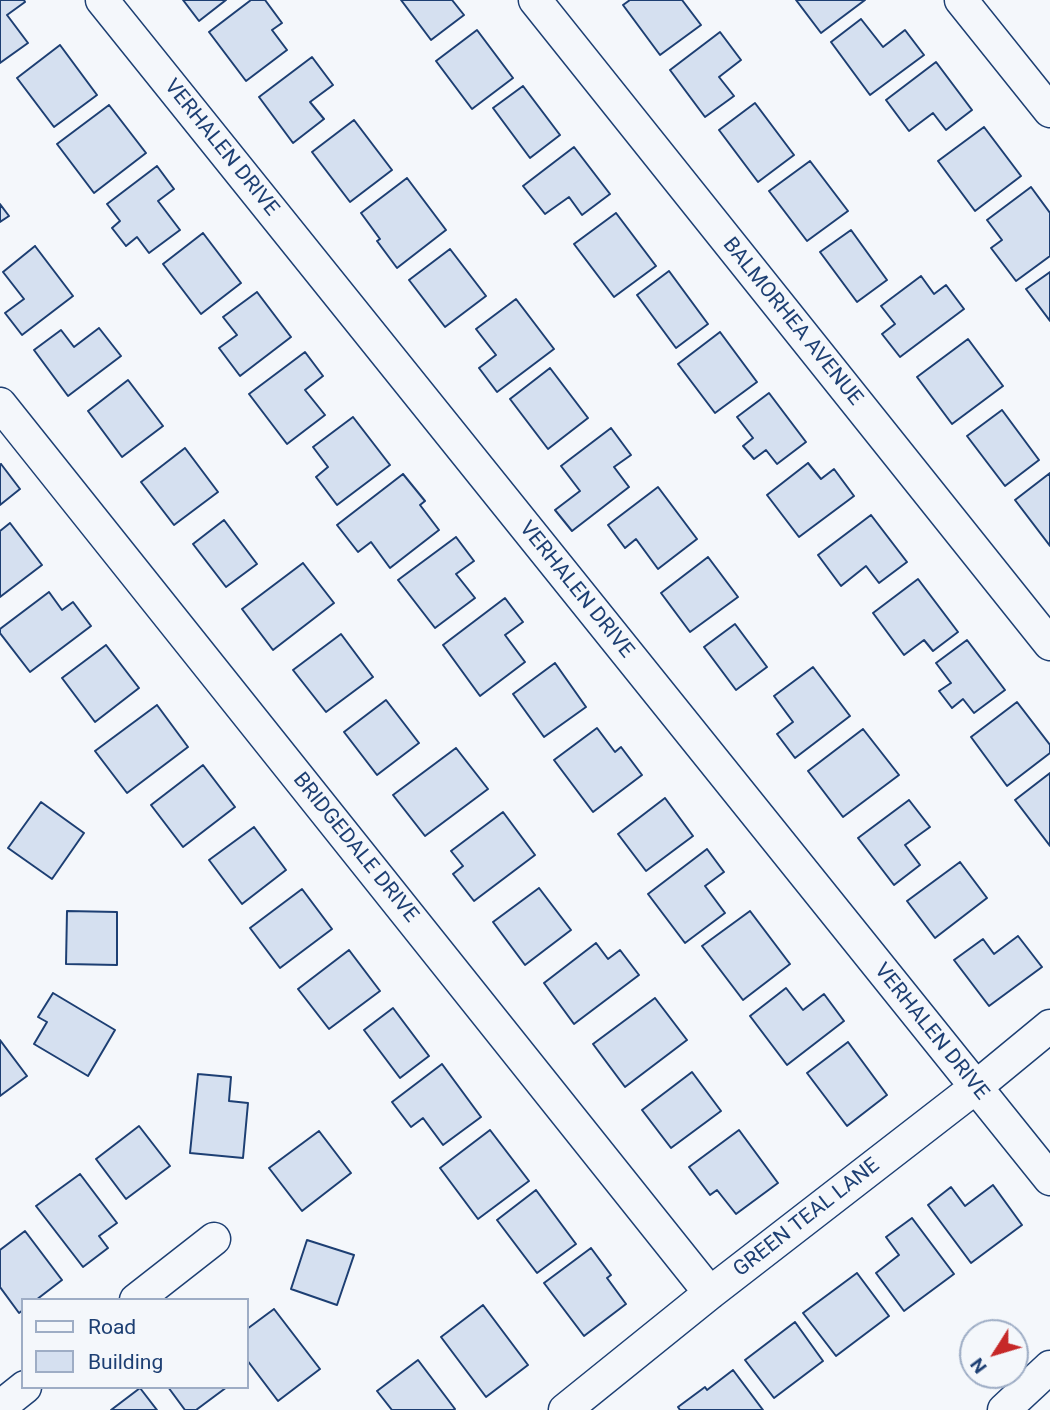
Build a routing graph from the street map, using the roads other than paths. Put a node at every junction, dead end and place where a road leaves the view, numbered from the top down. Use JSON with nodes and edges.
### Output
{"nodes":[{"id":1,"x":102,"y":0,"type":"edge"},
{"id":2,"x":535,"y":0,"type":"edge"},
{"id":3,"x":961,"y":0,"type":"edge"},
{"id":4,"x":1050,"y":111,"type":"edge"},
{"id":5,"x":0,"y":404,"type":"edge"},
{"id":6,"x":1050,"y":644,"type":"edge"},
{"id":7,"x":1050,"y":1026,"type":"edge"},
{"id":8,"x":976,"y":1087,"type":"junction"},
{"id":9,"x":1050,"y":1179,"type":"edge"},
{"id":10,"x":214,"y":1239,"type":"dead end"},
{"id":11,"x":710,"y":1293,"type":"junction"},
{"id":12,"x":139,"y":1298,"type":"edge"},
{"id":13,"x":1050,"y":1367,"type":"edge"},
{"id":14,"x":22,"y":1389,"type":"edge"},
{"id":15,"x":0,"y":1407,"type":"edge"},
{"id":16,"x":565,"y":1410,"type":"edge"},
{"id":17,"x":1004,"y":1410,"type":"edge"}],
"edges":[{"from":1,"to":8,"type":"street","name":"VERHALEN DRIVE"},
{"from":2,"to":6,"type":"street","name":"BALMORHEA AVENUE"},
{"from":3,"to":4,"type":"street"},
{"from":5,"to":11,"type":"street","name":"BRIDGEDALE DRIVE"},
{"from":7,"to":8,"type":"street","name":"GREEN TEAL LANE"},
{"from":8,"to":9,"type":"street","name":"VERHALEN DRIVE"},
{"from":8,"to":11,"type":"street","name":"GREEN TEAL LANE"},
{"from":10,"to":12,"type":"street"},
{"from":11,"to":16,"type":"street","name":"GREEN TEAL LANE"},
{"from":13,"to":17,"type":"street"},
{"from":14,"to":15,"type":"street"}]}
